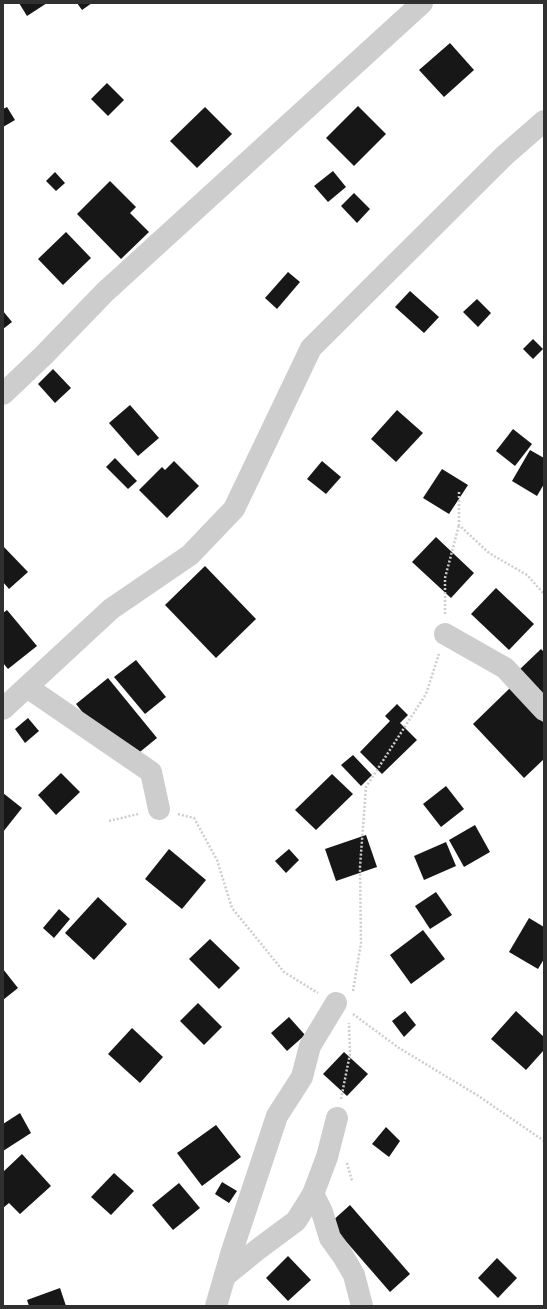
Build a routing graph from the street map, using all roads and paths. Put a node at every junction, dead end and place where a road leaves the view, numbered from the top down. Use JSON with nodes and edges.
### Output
{"nodes":[{"id":1,"x":422,"y":3,"type":"edge"},
{"id":2,"x":544,"y":121,"type":"edge"},
{"id":3,"x":3,"y":394,"type":"edge"},
{"id":4,"x":459,"y":492,"type":"dead end"},
{"id":5,"x":459,"y":525,"type":"junction"},
{"id":6,"x":544,"y":594,"type":"edge"},
{"id":7,"x":445,"y":634,"type":"junction"},
{"id":8,"x":27,"y":687,"type":"junction"},
{"id":9,"x":3,"y":709,"type":"edge"},
{"id":10,"x":544,"y":710,"type":"edge"},
{"id":11,"x":159,"y":810,"type":"junction"},
{"id":12,"x":108,"y":820,"type":"dead end"},
{"id":13,"x":342,"y":1007,"type":"junction"},
{"id":14,"x":337,"y":1118,"type":"joint"},
{"id":15,"x":544,"y":1141,"type":"edge"},
{"id":16,"x":346,"y":1157,"type":"dead end"},
{"id":17,"x":352,"y":1180,"type":"dead end"},
{"id":18,"x":313,"y":1194,"type":"junction"},
{"id":19,"x":225,"y":1276,"type":"junction"},
{"id":20,"x":216,"y":1306,"type":"edge"},
{"id":21,"x":362,"y":1306,"type":"edge"}],
"edges":[{"from":1,"to":3,"type":"street"},
{"from":2,"to":8,"type":"street"},
{"from":4,"to":5,"type":"path"},
{"from":5,"to":6,"type":"path"},
{"from":5,"to":7,"type":"path"},
{"from":7,"to":10,"type":"street"},
{"from":7,"to":13,"type":"path"},
{"from":8,"to":9,"type":"street"},
{"from":8,"to":11,"type":"street"},
{"from":11,"to":12,"type":"path"},
{"from":11,"to":13,"type":"path"},
{"from":13,"to":14,"type":"path"},
{"from":13,"to":15,"type":"path"},
{"from":13,"to":19,"type":"street"},
{"from":14,"to":18,"type":"street"},
{"from":16,"to":17,"type":"path"},
{"from":18,"to":19,"type":"street"},
{"from":18,"to":21,"type":"street"},
{"from":19,"to":20,"type":"street"}]}
